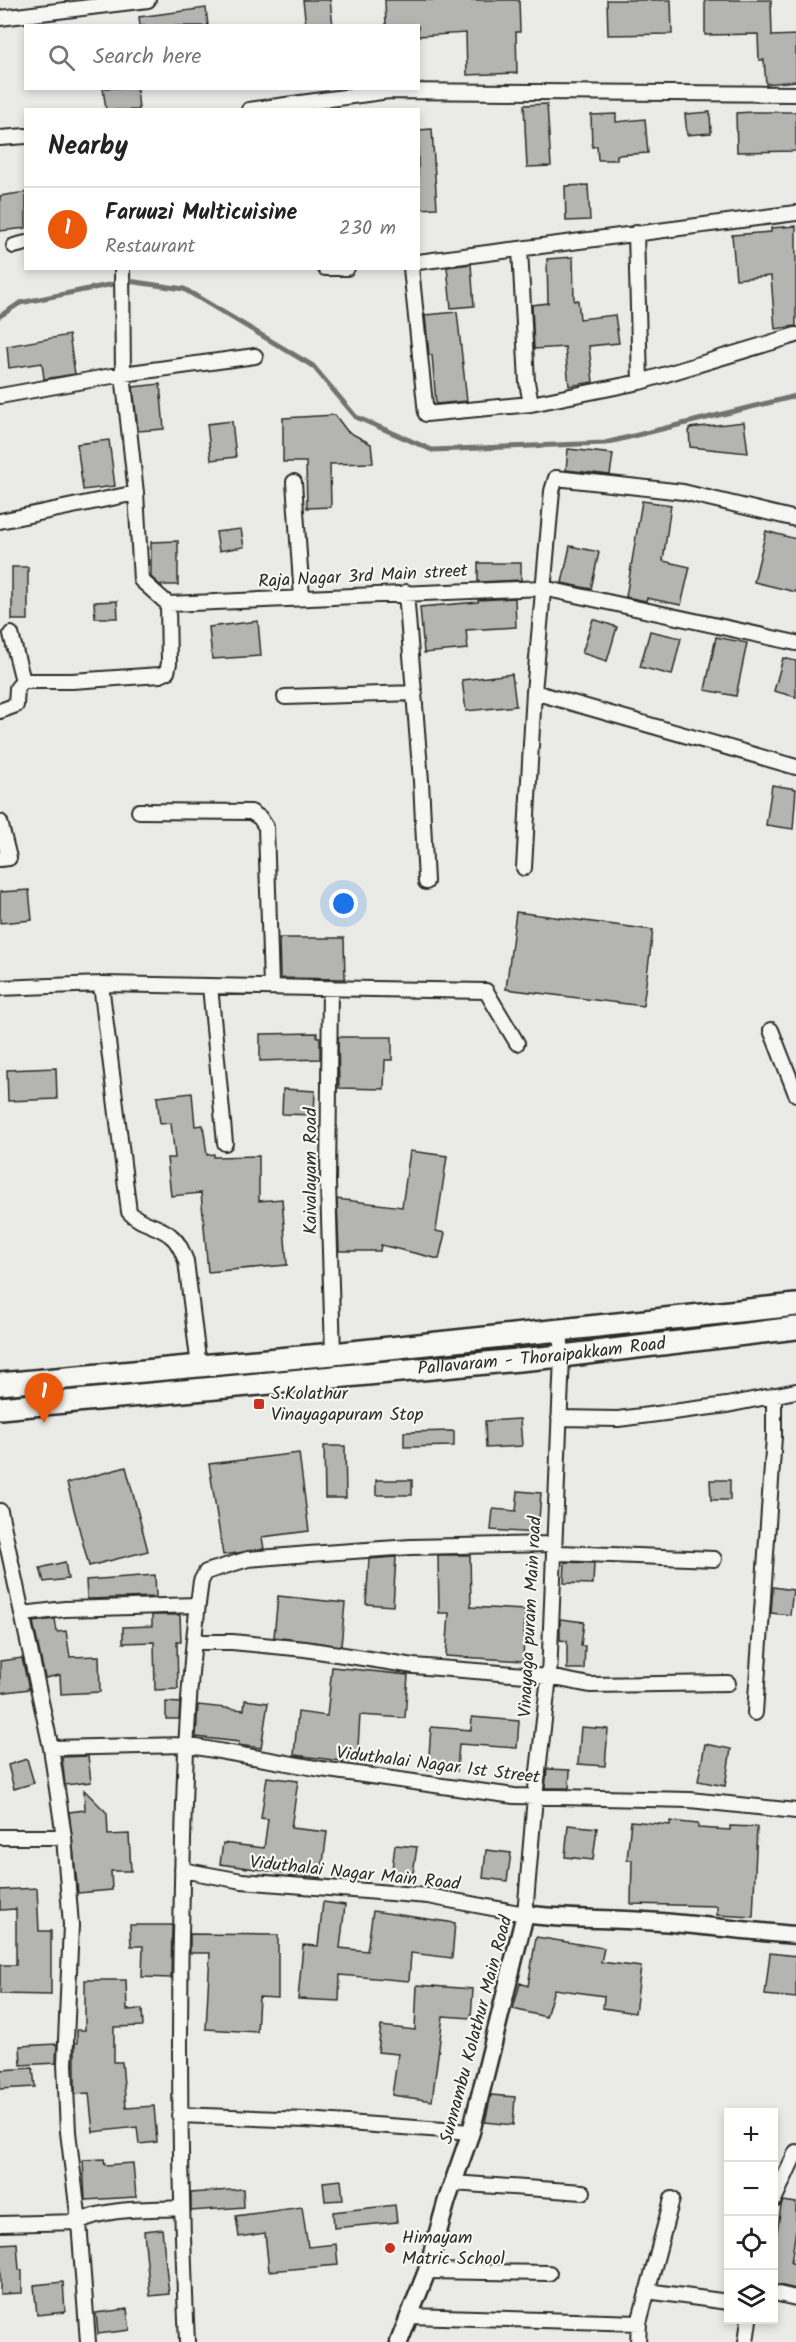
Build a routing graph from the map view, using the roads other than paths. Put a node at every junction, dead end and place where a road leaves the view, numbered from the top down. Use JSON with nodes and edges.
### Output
{"nodes":[{"id":1,"x":141,"y":0,"type":"edge"},
{"id":2,"x":0,"y":18,"type":"edge"},
{"id":3,"x":796,"y":94,"type":"edge"},
{"id":4,"x":264,"y":108,"type":"edge"},
{"id":5,"x":24,"y":136,"type":"edge"},
{"id":6,"x":0,"y":138,"type":"edge"},
{"id":7,"x":796,"y":213,"type":"edge"},
{"id":8,"x":636,"y":233,"type":"junction"},
{"id":9,"x":520,"y":249,"type":"junction"},
{"id":10,"x":420,"y":262,"type":"edge"},
{"id":11,"x":122,"y":270,"type":"edge"},
{"id":12,"x":411,"y":270,"type":"edge"},
{"id":13,"x":796,"y":335,"type":"edge"},
{"id":14,"x":255,"y":356,"type":"dead end"},
{"id":15,"x":123,"y":374,"type":"junction"},
{"id":16,"x":640,"y":382,"type":"junction"},
{"id":17,"x":0,"y":396,"type":"edge"},
{"id":18,"x":531,"y":404,"type":"junction"},
{"id":19,"x":294,"y":482,"type":"dead end"},
{"id":20,"x":136,"y":493,"type":"junction"},
{"id":21,"x":796,"y":519,"type":"edge"},
{"id":22,"x":0,"y":521,"type":"edge"},
{"id":23,"x":543,"y":588,"type":"junction"},
{"id":24,"x":406,"y":592,"type":"junction"},
{"id":25,"x":302,"y":598,"type":"junction"},
{"id":26,"x":168,"y":604,"type":"junction"},
{"id":27,"x":11,"y":634,"type":"dead end"},
{"id":28,"x":796,"y":643,"type":"edge"},
{"id":29,"x":22,"y":681,"type":"junction"},
{"id":30,"x":534,"y":692,"type":"junction"},
{"id":31,"x":415,"y":693,"type":"junction"},
{"id":32,"x":285,"y":697,"type":"dead end"},
{"id":33,"x":0,"y":711,"type":"edge"},
{"id":34,"x":796,"y":767,"type":"edge"},
{"id":35,"x":139,"y":811,"type":"dead end"},
{"id":36,"x":0,"y":822,"type":"edge"},
{"id":37,"x":4,"y":859,"type":"edge"},
{"id":38,"x":524,"y":868,"type":"dead end"},
{"id":39,"x":426,"y":882,"type":"dead end"},
{"id":40,"x":101,"y":984,"type":"junction"},
{"id":41,"x":210,"y":986,"type":"junction"},
{"id":42,"x":271,"y":986,"type":"junction"},
{"id":43,"x":0,"y":988,"type":"edge"},
{"id":44,"x":330,"y":988,"type":"junction"},
{"id":45,"x":771,"y":1030,"type":"dead end"},
{"id":46,"x":517,"y":1043,"type":"dead end"},
{"id":47,"x":796,"y":1094,"type":"edge"},
{"id":48,"x":225,"y":1143,"type":"dead end"},
{"id":49,"x":796,"y":1305,"type":"edge"},
{"id":50,"x":796,"y":1328,"type":"edge"},
{"id":51,"x":560,"y":1331,"type":"junction"},
{"id":52,"x":333,"y":1354,"type":"junction"},
{"id":53,"x":562,"y":1356,"type":"junction"},
{"id":54,"x":199,"y":1366,"type":"junction"},
{"id":55,"x":10,"y":1384,"type":"edge"},
{"id":56,"x":796,"y":1391,"type":"edge"},
{"id":57,"x":774,"y":1395,"type":"junction"},
{"id":58,"x":10,"y":1407,"type":"edge"},
{"id":59,"x":559,"y":1418,"type":"junction"},
{"id":60,"x":0,"y":1511,"type":"edge"},
{"id":61,"x":554,"y":1548,"type":"junction"},
{"id":62,"x":714,"y":1558,"type":"dead end"},
{"id":63,"x":197,"y":1605,"type":"junction"},
{"id":64,"x":23,"y":1614,"type":"junction"},
{"id":65,"x":194,"y":1642,"type":"junction"},
{"id":66,"x":549,"y":1677,"type":"junction"},
{"id":67,"x":728,"y":1683,"type":"dead end"},
{"id":68,"x":755,"y":1713,"type":"dead end"},
{"id":69,"x":185,"y":1745,"type":"junction"},
{"id":70,"x":51,"y":1748,"type":"junction"},
{"id":71,"x":535,"y":1797,"type":"junction"},
{"id":72,"x":796,"y":1811,"type":"edge"},
{"id":73,"x":0,"y":1836,"type":"edge"},
{"id":74,"x":64,"y":1837,"type":"junction"},
{"id":75,"x":182,"y":1870,"type":"junction"},
{"id":76,"x":525,"y":1914,"type":"junction"},
{"id":77,"x":796,"y":1935,"type":"edge"},
{"id":78,"x":179,"y":2115,"type":"junction"},
{"id":79,"x":471,"y":2133,"type":"junction"},
{"id":80,"x":796,"y":2152,"type":"edge"},
{"id":81,"x":453,"y":2183,"type":"junction"},
{"id":82,"x":778,"y":2191,"type":"edge"},
{"id":83,"x":583,"y":2192,"type":"dead end"},
{"id":84,"x":672,"y":2199,"type":"dead end"},
{"id":85,"x":181,"y":2208,"type":"junction"},
{"id":86,"x":79,"y":2222,"type":"junction"},
{"id":87,"x":0,"y":2224,"type":"edge"},
{"id":88,"x":427,"y":2271,"type":"junction"},
{"id":89,"x":549,"y":2272,"type":"dead end"},
{"id":90,"x":647,"y":2291,"type":"junction"},
{"id":91,"x":778,"y":2294,"type":"edge"},
{"id":92,"x":796,"y":2298,"type":"edge"},
{"id":93,"x":724,"y":2301,"type":"edge"},
{"id":94,"x":409,"y":2316,"type":"junction"},
{"id":95,"x":639,"y":2323,"type":"junction"},
{"id":96,"x":748,"y":2324,"type":"edge"},
{"id":97,"x":88,"y":2342,"type":"edge"},
{"id":98,"x":187,"y":2342,"type":"edge"},
{"id":99,"x":399,"y":2342,"type":"edge"},
{"id":100,"x":638,"y":2342,"type":"edge"},
{"id":101,"x":746,"y":2342,"type":"edge"}],
"edges":[{"from":1,"to":2,"type":"street"},
{"from":3,"to":4,"type":"street"},
{"from":5,"to":6,"type":"street"},
{"from":7,"to":8,"type":"street"},
{"from":8,"to":9,"type":"street"},
{"from":8,"to":16,"type":"street"},
{"from":9,"to":10,"type":"street"},
{"from":9,"to":18,"type":"street"},
{"from":11,"to":15,"type":"street"},
{"from":12,"to":18,"type":"street"},
{"from":13,"to":16,"type":"street"},
{"from":14,"to":15,"type":"street"},
{"from":15,"to":17,"type":"street"},
{"from":15,"to":20,"type":"street"},
{"from":16,"to":18,"type":"street"},
{"from":19,"to":25,"type":"street"},
{"from":20,"to":22,"type":"street"},
{"from":20,"to":26,"type":"street"},
{"from":21,"to":23,"type":"street"},
{"from":23,"to":24,"type":"street","name":"Raja Nagar 3rd Main street"},
{"from":23,"to":28,"type":"street","name":"Raja Nagar 3rd Main street"},
{"from":23,"to":30,"type":"street"},
{"from":24,"to":25,"type":"street","name":"Raja Nagar 3rd Main street"},
{"from":24,"to":31,"type":"street"},
{"from":25,"to":26,"type":"street","name":"Raja Nagar 3rd Main street"},
{"from":26,"to":29,"type":"street"},
{"from":27,"to":29,"type":"street"},
{"from":29,"to":33,"type":"street"},
{"from":30,"to":34,"type":"street"},
{"from":30,"to":38,"type":"street"},
{"from":31,"to":32,"type":"street"},
{"from":31,"to":39,"type":"street"},
{"from":35,"to":42,"type":"street"},
{"from":36,"to":37,"type":"street"},
{"from":40,"to":41,"type":"street"},
{"from":40,"to":43,"type":"street"},
{"from":40,"to":54,"type":"street"},
{"from":41,"to":42,"type":"street"},
{"from":41,"to":48,"type":"street"},
{"from":42,"to":44,"type":"street"},
{"from":44,"to":46,"type":"street"},
{"from":44,"to":52,"type":"street","name":"Kaivalayam Road"},
{"from":45,"to":47,"type":"street"},
{"from":49,"to":51,"type":"main road","name":"Pallavaram - Thoraipakkam Road"},
{"from":50,"to":53,"type":"main road","name":"Pallavaram - Thoraipakkam Road"},
{"from":51,"to":52,"type":"main road","name":"Pallavaram - Thoraipakkam Road"},
{"from":51,"to":53,"type":"street","name":"Vinayaga puram Main road"},
{"from":52,"to":54,"type":"main road","name":"Pallavaram - Thoraipakkam Road"},
{"from":53,"to":58,"type":"main road","name":"Pallavaram - Thoraipakkam Road"},
{"from":53,"to":59,"type":"street","name":"Vinayaga puram Main road"},
{"from":54,"to":55,"type":"main road","name":"Pallavaram - Thoraipakkam Road"},
{"from":55,"to":58,"type":"main road"},
{"from":56,"to":57,"type":"street"},
{"from":57,"to":59,"type":"street"},
{"from":57,"to":68,"type":"street"},
{"from":59,"to":61,"type":"street","name":"Vinayaga puram Main road"},
{"from":60,"to":64,"type":"street"},
{"from":61,"to":62,"type":"street"},
{"from":61,"to":63,"type":"street"},
{"from":61,"to":66,"type":"street","name":"Vinayaga puram Main road"},
{"from":63,"to":64,"type":"street"},
{"from":63,"to":65,"type":"street"},
{"from":64,"to":70,"type":"street"},
{"from":65,"to":66,"type":"street"},
{"from":65,"to":69,"type":"street"},
{"from":66,"to":67,"type":"street"},
{"from":66,"to":71,"type":"street","name":"Vinayaga puram Main road"},
{"from":69,"to":70,"type":"street","name":"Viduthalai Nagar 1st Street"},
{"from":69,"to":71,"type":"street","name":"Viduthalai Nagar 1st Street"},
{"from":69,"to":75,"type":"street"},
{"from":70,"to":74,"type":"street"},
{"from":71,"to":72,"type":"street","name":"Viduthalai Nagar 1st Street"},
{"from":71,"to":76,"type":"street","name":"Vinayaga puram Main road"},
{"from":73,"to":74,"type":"street"},
{"from":74,"to":86,"type":"street"},
{"from":75,"to":76,"type":"street","name":"Viduthalai Nagar Main Road"},
{"from":75,"to":78,"type":"street"},
{"from":76,"to":77,"type":"street","name":"Sunnambu Kolathur Main Road"},
{"from":76,"to":79,"type":"street","name":"Sunnambu Kolathur Main Road"},
{"from":78,"to":79,"type":"street"},
{"from":78,"to":85,"type":"street"},
{"from":79,"to":81,"type":"street","name":"Sunnambu Kolathur Main Road"},
{"from":80,"to":82,"type":"street"},
{"from":81,"to":83,"type":"street"},
{"from":81,"to":88,"type":"street","name":"Sunnambu Kolathur Main Road"},
{"from":84,"to":90,"type":"street"},
{"from":85,"to":86,"type":"street"},
{"from":85,"to":98,"type":"street"},
{"from":86,"to":87,"type":"street"},
{"from":86,"to":97,"type":"street"},
{"from":88,"to":89,"type":"street"},
{"from":88,"to":94,"type":"street","name":"Sunnambu Kolathur Main Road"},
{"from":90,"to":93,"type":"street"},
{"from":90,"to":95,"type":"street"},
{"from":91,"to":92,"type":"street"},
{"from":94,"to":95,"type":"street"},
{"from":94,"to":99,"type":"street","name":"Sunnambu Kolathur Main Road"},
{"from":95,"to":100,"type":"street"},
{"from":96,"to":101,"type":"street"}]}
